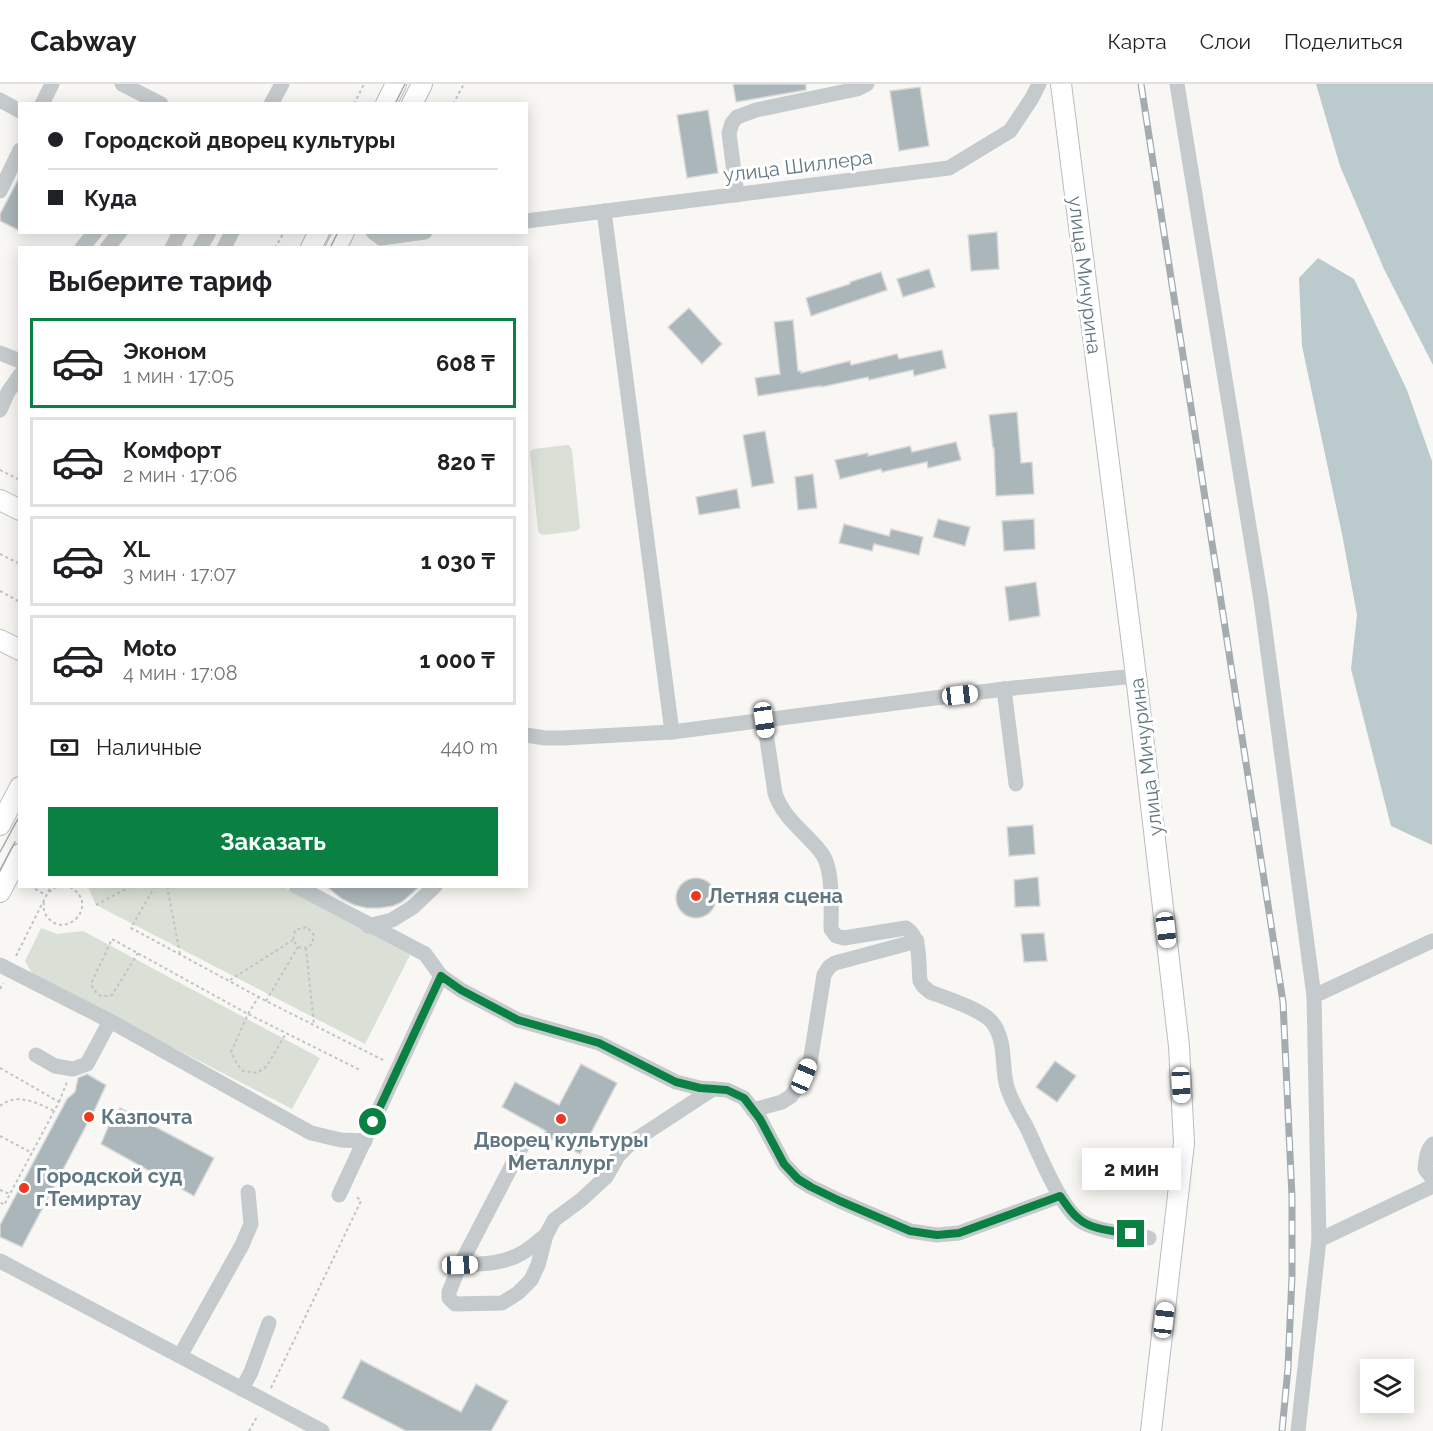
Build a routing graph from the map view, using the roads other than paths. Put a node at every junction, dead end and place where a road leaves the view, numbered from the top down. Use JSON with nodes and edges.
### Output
{"nodes":[{"id":1,"x":52,"y":84,"type":"edge"},
{"id":2,"x":122,"y":84,"type":"edge"},
{"id":3,"x":282,"y":84,"type":"edge"},
{"id":4,"x":396,"y":84,"type":"edge"},
{"id":5,"x":423,"y":84,"type":"edge"},
{"id":6,"x":867,"y":84,"type":"edge"},
{"id":7,"x":1039,"y":84,"type":"edge"},
{"id":8,"x":1061,"y":84,"type":"edge"},
{"id":9,"x":1177,"y":84,"type":"edge"},
{"id":10,"x":0,"y":100,"type":"edge"},
{"id":11,"x":43,"y":102,"type":"edge"},
{"id":12,"x":157,"y":102,"type":"edge"},
{"id":13,"x":273,"y":102,"type":"edge"},
{"id":14,"x":387,"y":102,"type":"edge"},
{"id":15,"x":413,"y":102,"type":"edge"},
{"id":16,"x":18,"y":110,"type":"edge"},
{"id":17,"x":18,"y":154,"type":"edge"},
{"id":18,"x":0,"y":191,"type":"edge"},
{"id":19,"x":737,"y":195,"type":"junction"},
{"id":20,"x":604,"y":211,"type":"junction"},
{"id":21,"x":528,"y":221,"type":"edge"},
{"id":22,"x":93,"y":234,"type":"edge"},
{"id":23,"x":118,"y":234,"type":"edge"},
{"id":24,"x":376,"y":234,"type":"edge"},
{"id":25,"x":410,"y":234,"type":"edge"},
{"id":26,"x":84,"y":246,"type":"edge"},
{"id":27,"x":109,"y":246,"type":"edge"},
{"id":28,"x":0,"y":353,"type":"edge"},
{"id":29,"x":18,"y":360,"type":"edge"},
{"id":30,"x":18,"y":378,"type":"edge"},
{"id":31,"x":0,"y":410,"type":"edge"},
{"id":32,"x":0,"y":500,"type":"edge"},
{"id":33,"x":18,"y":509,"type":"edge"},
{"id":34,"x":0,"y":640,"type":"edge"},
{"id":35,"x":18,"y":649,"type":"edge"},
{"id":36,"x":1136,"y":676,"type":"junction"},
{"id":37,"x":1004,"y":689,"type":"junction"},
{"id":38,"x":764,"y":720,"type":"junction"},
{"id":39,"x":672,"y":732,"type":"junction"},
{"id":40,"x":528,"y":735,"type":"edge"},
{"id":41,"x":1016,"y":784,"type":"dead end"},
{"id":42,"x":18,"y":791,"type":"edge"},
{"id":43,"x":0,"y":825,"type":"edge"},
{"id":44,"x":18,"y":858,"type":"edge"},
{"id":45,"x":300,"y":888,"type":"edge"},
{"id":46,"x":433,"y":888,"type":"edge"},
{"id":47,"x":0,"y":892,"type":"edge"},
{"id":48,"x":368,"y":926,"type":"junction"},
{"id":49,"x":1432,"y":940,"type":"edge"},
{"id":50,"x":917,"y":941,"type":"junction"},
{"id":51,"x":5,"y":968,"type":"edge"},
{"id":52,"x":441,"y":976,"type":"junction"},
{"id":53,"x":1314,"y":996,"type":"junction"},
{"id":54,"x":110,"y":1021,"type":"junction"},
{"id":55,"x":36,"y":1055,"type":"dead end"},
{"id":56,"x":712,"y":1089,"type":"junction"},
{"id":57,"x":753,"y":1110,"type":"junction"},
{"id":58,"x":365,"y":1140,"type":"junction"},
{"id":59,"x":523,"y":1144,"type":"dead end"},
{"id":60,"x":1433,"y":1144,"type":"edge"},
{"id":61,"x":1433,"y":1179,"type":"edge"},
{"id":62,"x":1433,"y":1186,"type":"edge"},
{"id":63,"x":342,"y":1190,"type":"road end"},
{"id":64,"x":248,"y":1192,"type":"dead end"},
{"id":65,"x":1060,"y":1196,"type":"junction"},
{"id":66,"x":546,"y":1235,"type":"junction"},
{"id":67,"x":1149,"y":1238,"type":"dead end"},
{"id":68,"x":1319,"y":1240,"type":"junction"},
{"id":69,"x":0,"y":1261,"type":"edge"},
{"id":70,"x":460,"y":1265,"type":"junction"},
{"id":71,"x":269,"y":1323,"type":"dead end"},
{"id":72,"x":180,"y":1356,"type":"junction"},
{"id":73,"x":242,"y":1389,"type":"junction"},
{"id":74,"x":322,"y":1431,"type":"edge"},
{"id":75,"x":1151,"y":1431,"type":"edge"},
{"id":76,"x":1298,"y":1431,"type":"edge"}],
"edges":[{"from":1,"to":11,"type":"street"},
{"from":2,"to":12,"type":"street"},
{"from":3,"to":13,"type":"street"},
{"from":4,"to":14,"type":"main road"},
{"from":5,"to":15,"type":"main road"},
{"from":6,"to":19,"type":"street"},
{"from":7,"to":19,"type":"street","name":"улица Шиллера"},
{"from":8,"to":36,"type":"main road","name":"улица Мичурина"},
{"from":9,"to":53,"type":"street"},
{"from":10,"to":16,"type":"street"},
{"from":17,"to":18,"type":"street"},
{"from":19,"to":20,"type":"street","name":"улица Шиллера"},
{"from":20,"to":21,"type":"street","name":"улица Шиллера"},
{"from":20,"to":39,"type":"street"},
{"from":22,"to":26,"type":"street"},
{"from":23,"to":27,"type":"street"},
{"from":24,"to":25,"type":"street"},
{"from":28,"to":29,"type":"street"},
{"from":30,"to":31,"type":"street"},
{"from":32,"to":33,"type":"main road"},
{"from":34,"to":35,"type":"main road"},
{"from":36,"to":37,"type":"street"},
{"from":36,"to":75,"type":"main road","name":"улица Мичурина"},
{"from":37,"to":38,"type":"street"},
{"from":37,"to":41,"type":"street"},
{"from":38,"to":39,"type":"street"},
{"from":38,"to":50,"type":"street"},
{"from":39,"to":40,"type":"street"},
{"from":42,"to":43,"type":"main road"},
{"from":44,"to":47,"type":"main road"},
{"from":45,"to":48,"type":"street"},
{"from":46,"to":48,"type":"street"},
{"from":48,"to":52,"type":"street"},
{"from":49,"to":53,"type":"street"},
{"from":50,"to":57,"type":"street"},
{"from":50,"to":65,"type":"street"},
{"from":51,"to":54,"type":"street"},
{"from":52,"to":56,"type":"street"},
{"from":52,"to":58,"type":"street"},
{"from":53,"to":68,"type":"street"},
{"from":54,"to":55,"type":"street"},
{"from":54,"to":58,"type":"street"},
{"from":56,"to":57,"type":"street"},
{"from":56,"to":66,"type":"street"},
{"from":57,"to":65,"type":"street"},
{"from":58,"to":63,"type":"street"},
{"from":59,"to":70,"type":"street"},
{"from":60,"to":61,"type":"street"},
{"from":62,"to":68,"type":"street"},
{"from":64,"to":72,"type":"street"},
{"from":65,"to":67,"type":"street"},
{"from":66,"to":70,"type":"street"},
{"from":66,"to":70,"type":"street"},
{"from":68,"to":76,"type":"street"},
{"from":69,"to":72,"type":"street"},
{"from":71,"to":73,"type":"street"},
{"from":72,"to":73,"type":"street"},
{"from":73,"to":74,"type":"street"}]}
